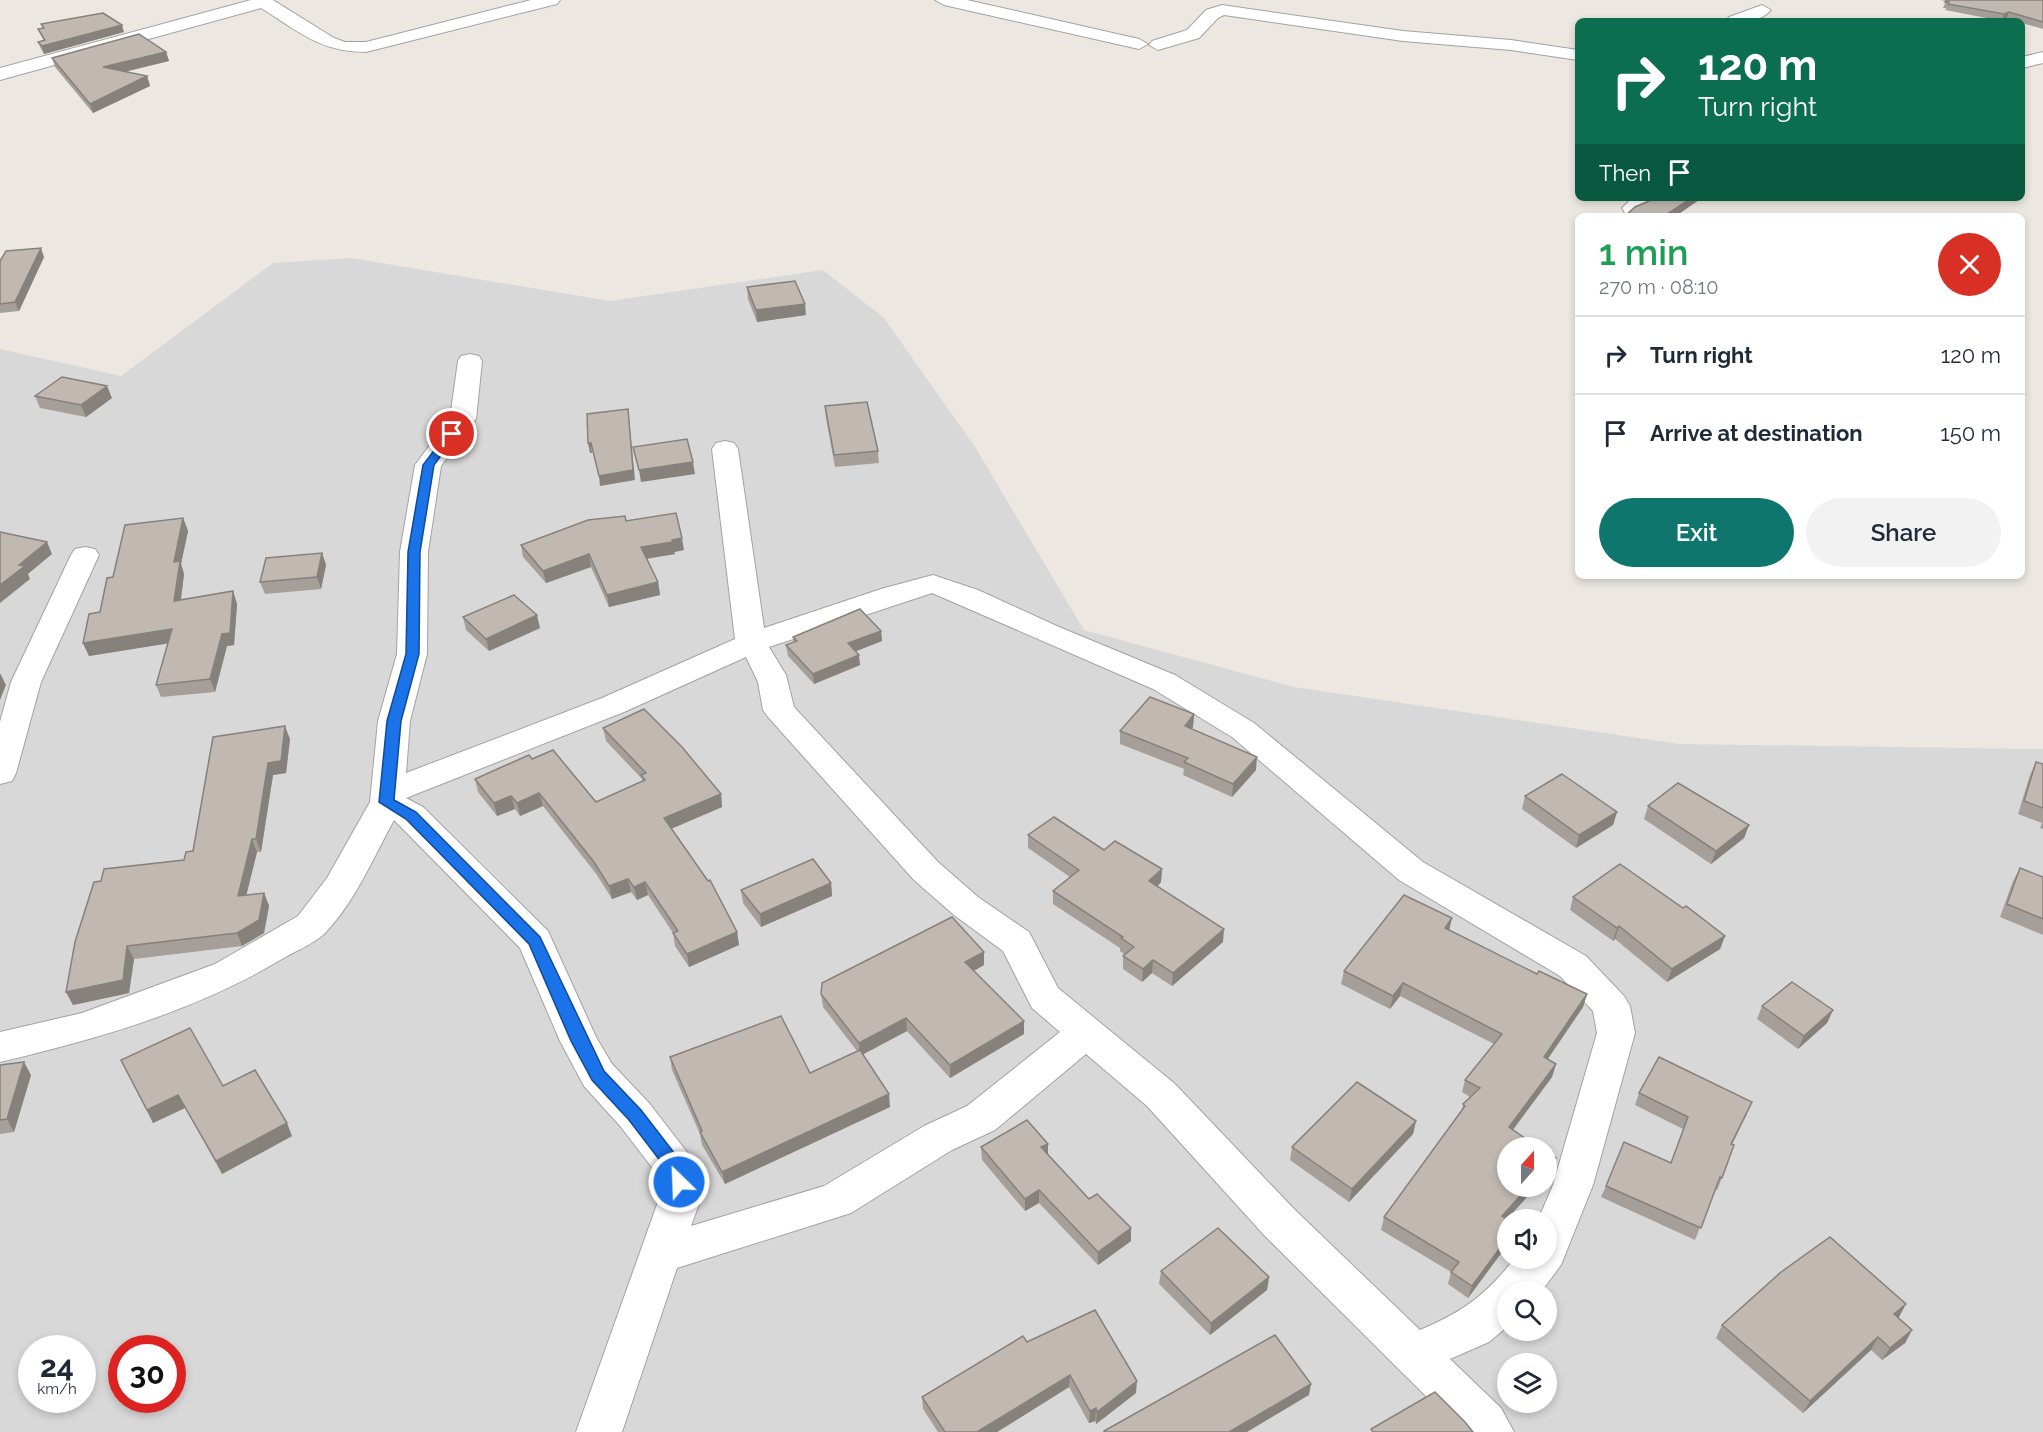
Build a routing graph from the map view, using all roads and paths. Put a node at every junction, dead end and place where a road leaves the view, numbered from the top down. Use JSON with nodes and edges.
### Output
{"nodes":[{"id":1,"x":551,"y":0,"type":"edge"},
{"id":2,"x":944,"y":0,"type":"edge"},
{"id":3,"x":262,"y":1,"type":"edge"},
{"id":4,"x":1762,"y":10,"type":"dead end"},
{"id":5,"x":1742,"y":18,"type":"edge"},
{"id":6,"x":1139,"y":44,"type":"dead end"},
{"id":7,"x":1158,"y":45,"type":"dead end"},
{"id":8,"x":1575,"y":55,"type":"edge"},
{"id":9,"x":2043,"y":57,"type":"edge"},
{"id":10,"x":2025,"y":62,"type":"edge"},
{"id":11,"x":0,"y":74,"type":"edge"},
{"id":12,"x":470,"y":360,"type":"dead end"},
{"id":13,"x":725,"y":449,"type":"dead end"},
{"id":14,"x":85,"y":555,"type":"dead end"},
{"id":15,"x":751,"y":643,"type":"junction"},
{"id":16,"x":0,"y":773,"type":"edge"},
{"id":17,"x":387,"y":797,"type":"junction"},
{"id":18,"x":1087,"y":1031,"type":"junction"},
{"id":19,"x":0,"y":1047,"type":"edge"},
{"id":20,"x":1557,"y":1225,"type":"edge"},
{"id":21,"x":662,"y":1254,"type":"junction"},
{"id":22,"x":1533,"y":1269,"type":"edge"},
{"id":23,"x":1523,"y":1281,"type":"edge"},
{"id":24,"x":1497,"y":1307,"type":"edge"},
{"id":25,"x":1414,"y":1353,"type":"junction"},
{"id":26,"x":599,"y":1432,"type":"edge"},
{"id":27,"x":1491,"y":1432,"type":"edge"}],
"edges":[{"from":1,"to":3,"type":"street"},
{"from":2,"to":6,"type":"street"},
{"from":3,"to":11,"type":"street"},
{"from":4,"to":5,"type":"street"},
{"from":7,"to":8,"type":"street"},
{"from":9,"to":10,"type":"street"},
{"from":12,"to":17,"type":"street"},
{"from":13,"to":15,"type":"street"},
{"from":14,"to":16,"type":"street"},
{"from":15,"to":17,"type":"street"},
{"from":15,"to":18,"type":"street"},
{"from":15,"to":20,"type":"street"},
{"from":17,"to":19,"type":"street"},
{"from":17,"to":21,"type":"street"},
{"from":18,"to":21,"type":"street"},
{"from":18,"to":25,"type":"street"},
{"from":21,"to":26,"type":"street"},
{"from":22,"to":23,"type":"street"},
{"from":24,"to":25,"type":"street"},
{"from":25,"to":27,"type":"street"}]}
